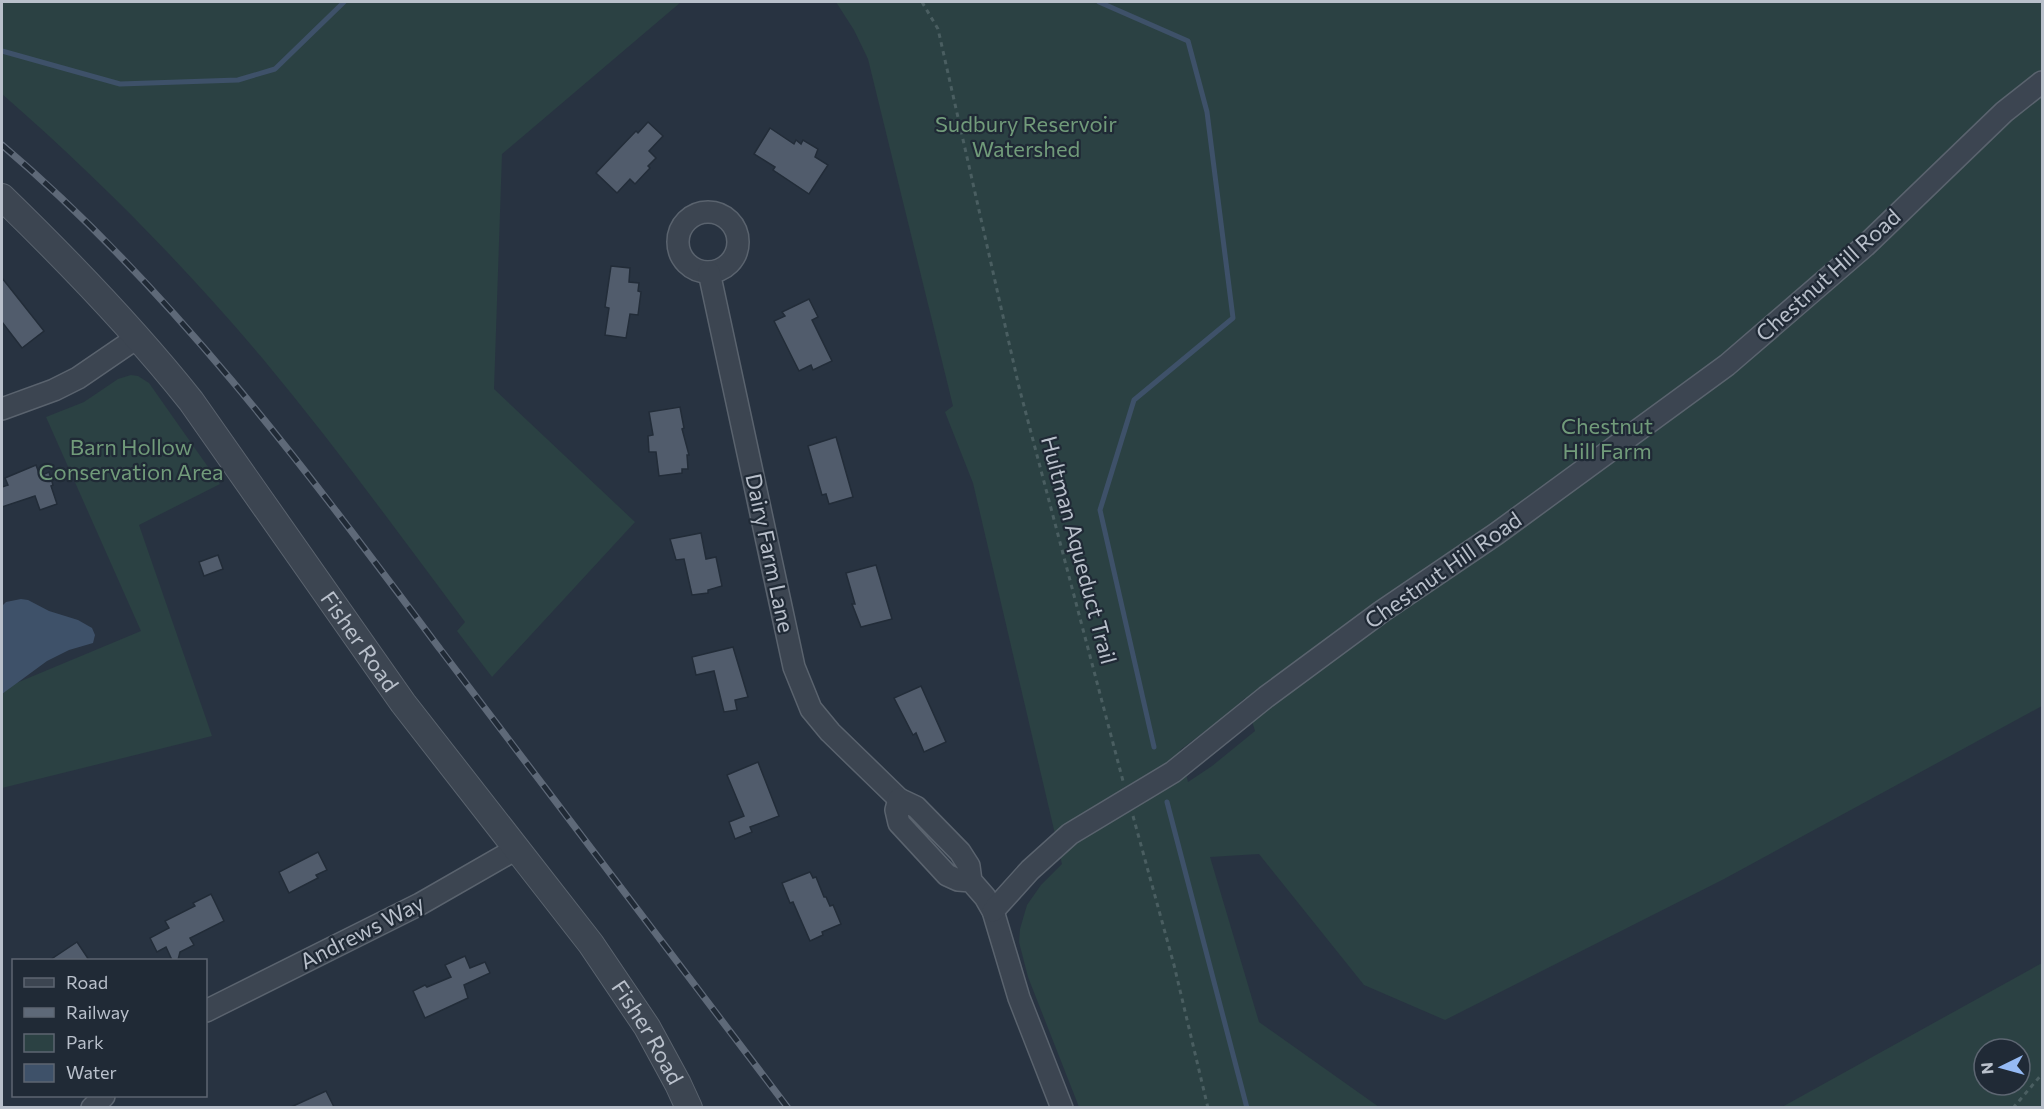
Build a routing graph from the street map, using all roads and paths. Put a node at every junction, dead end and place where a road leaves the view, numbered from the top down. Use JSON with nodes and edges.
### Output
{"nodes":[{"id":1,"x":922,"y":2,"type":"edge"},
{"id":2,"x":2043,"y":82,"type":"edge"},
{"id":3,"x":2,"y":197,"type":"edge"},
{"id":4,"x":709,"y":272,"type":"dead end"},
{"id":5,"x":138,"y":337,"type":"junction"},
{"id":6,"x":2,"y":409,"type":"edge"},
{"id":7,"x":1128,"y":799,"type":"junction"},
{"id":8,"x":516,"y":849,"type":"junction"},
{"id":9,"x":993,"y":912,"type":"junction"},
{"id":10,"x":207,"y":1010,"type":"edge"},
{"id":11,"x":2043,"y":1074,"type":"edge"},
{"id":12,"x":689,"y":1107,"type":"edge"},
{"id":13,"x":1062,"y":1107,"type":"edge"},
{"id":14,"x":1208,"y":1107,"type":"edge"},
{"id":15,"x":2013,"y":1107,"type":"edge"}],
"edges":[{"from":1,"to":7,"type":"path","name":"Hultman Aqueduct Trail"},
{"from":2,"to":7,"type":"street","name":"Chestnut Hill Road"},
{"from":3,"to":5,"type":"street","name":"Fisher Road"},
{"from":4,"to":9,"type":"street","name":"Dairy Farm Lane"},
{"from":5,"to":6,"type":"street"},
{"from":5,"to":8,"type":"street","name":"Fisher Road"},
{"from":7,"to":9,"type":"street","name":"Chestnut Hill Road"},
{"from":7,"to":14,"type":"path","name":"Hultman Aqueduct Trail"},
{"from":8,"to":10,"type":"street","name":"Andrews Way"},
{"from":8,"to":12,"type":"street","name":"Fisher Road"},
{"from":9,"to":13,"type":"street"},
{"from":11,"to":15,"type":"path"}]}
